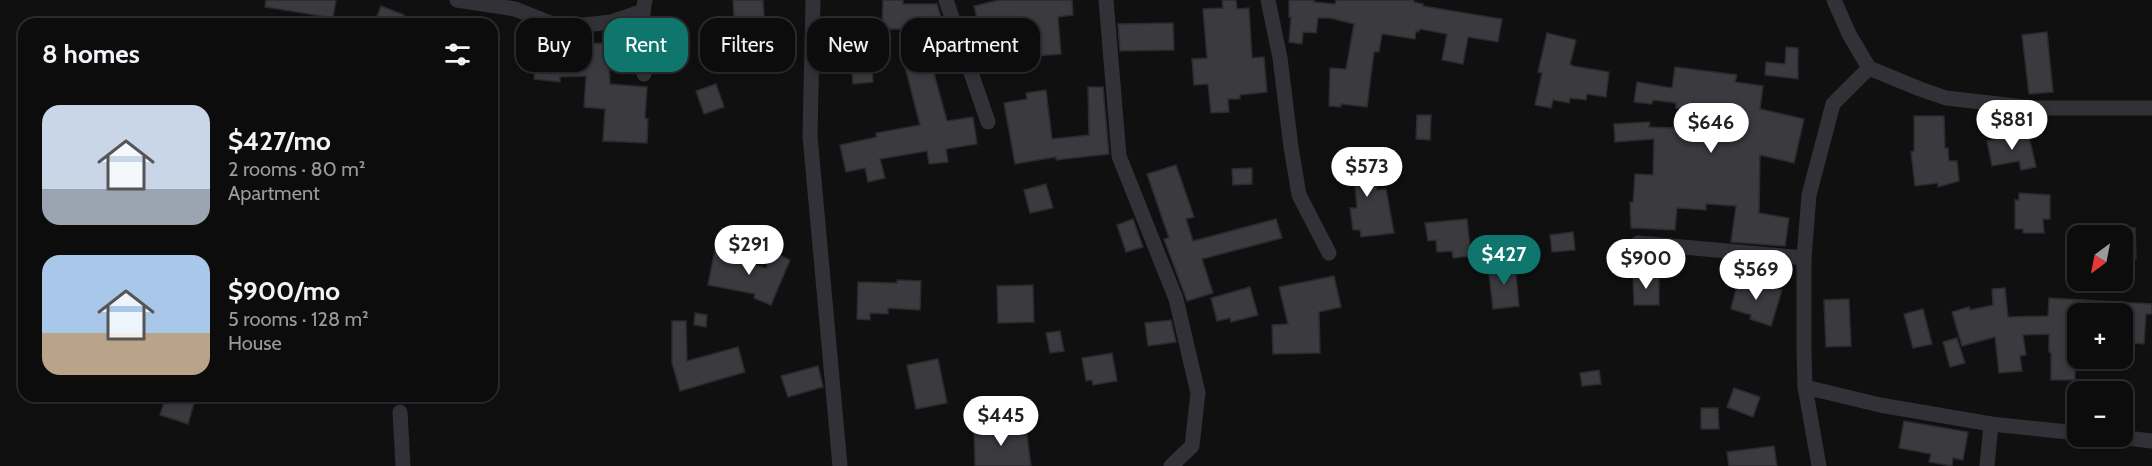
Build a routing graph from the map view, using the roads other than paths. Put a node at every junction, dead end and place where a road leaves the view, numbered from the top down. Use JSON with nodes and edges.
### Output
{"nodes":[{"id":1,"x":457,"y":0,"type":"edge"},
{"id":2,"x":813,"y":0,"type":"edge"},
{"id":3,"x":946,"y":0,"type":"edge"},
{"id":4,"x":1106,"y":0,"type":"edge"},
{"id":5,"x":1268,"y":0,"type":"edge"},
{"id":6,"x":1834,"y":0,"type":"edge"},
{"id":7,"x":644,"y":6,"type":"edge"},
{"id":8,"x":1869,"y":68,"type":"junction"},
{"id":9,"x":644,"y":74,"type":"dead end"},
{"id":10,"x":2152,"y":108,"type":"edge"},
{"id":11,"x":988,"y":122,"type":"dead end"},
{"id":12,"x":1638,"y":243,"type":"dead end"},
{"id":13,"x":1329,"y":253,"type":"dead end"},
{"id":14,"x":1804,"y":258,"type":"junction"},
{"id":15,"x":1805,"y":387,"type":"junction"},
{"id":16,"x":400,"y":412,"type":"dead end"},
{"id":17,"x":1991,"y":424,"type":"junction"},
{"id":18,"x":2067,"y":432,"type":"edge"},
{"id":19,"x":2133,"y":439,"type":"edge"},
{"id":20,"x":2152,"y":441,"type":"edge"},
{"id":21,"x":403,"y":466,"type":"edge"},
{"id":22,"x":840,"y":466,"type":"edge"},
{"id":23,"x":1171,"y":466,"type":"edge"},
{"id":24,"x":1819,"y":466,"type":"edge"},
{"id":25,"x":1988,"y":466,"type":"edge"}],
"edges":[{"from":1,"to":7,"type":"street"},
{"from":2,"to":22,"type":"street"},
{"from":3,"to":11,"type":"street"},
{"from":4,"to":23,"type":"street"},
{"from":5,"to":13,"type":"street"},
{"from":6,"to":8,"type":"street"},
{"from":7,"to":9,"type":"street"},
{"from":8,"to":10,"type":"street"},
{"from":8,"to":14,"type":"street"},
{"from":12,"to":14,"type":"street"},
{"from":14,"to":15,"type":"street"},
{"from":15,"to":17,"type":"street"},
{"from":15,"to":24,"type":"street"},
{"from":16,"to":21,"type":"street"},
{"from":17,"to":18,"type":"street"},
{"from":17,"to":25,"type":"street"},
{"from":19,"to":20,"type":"street"}]}
